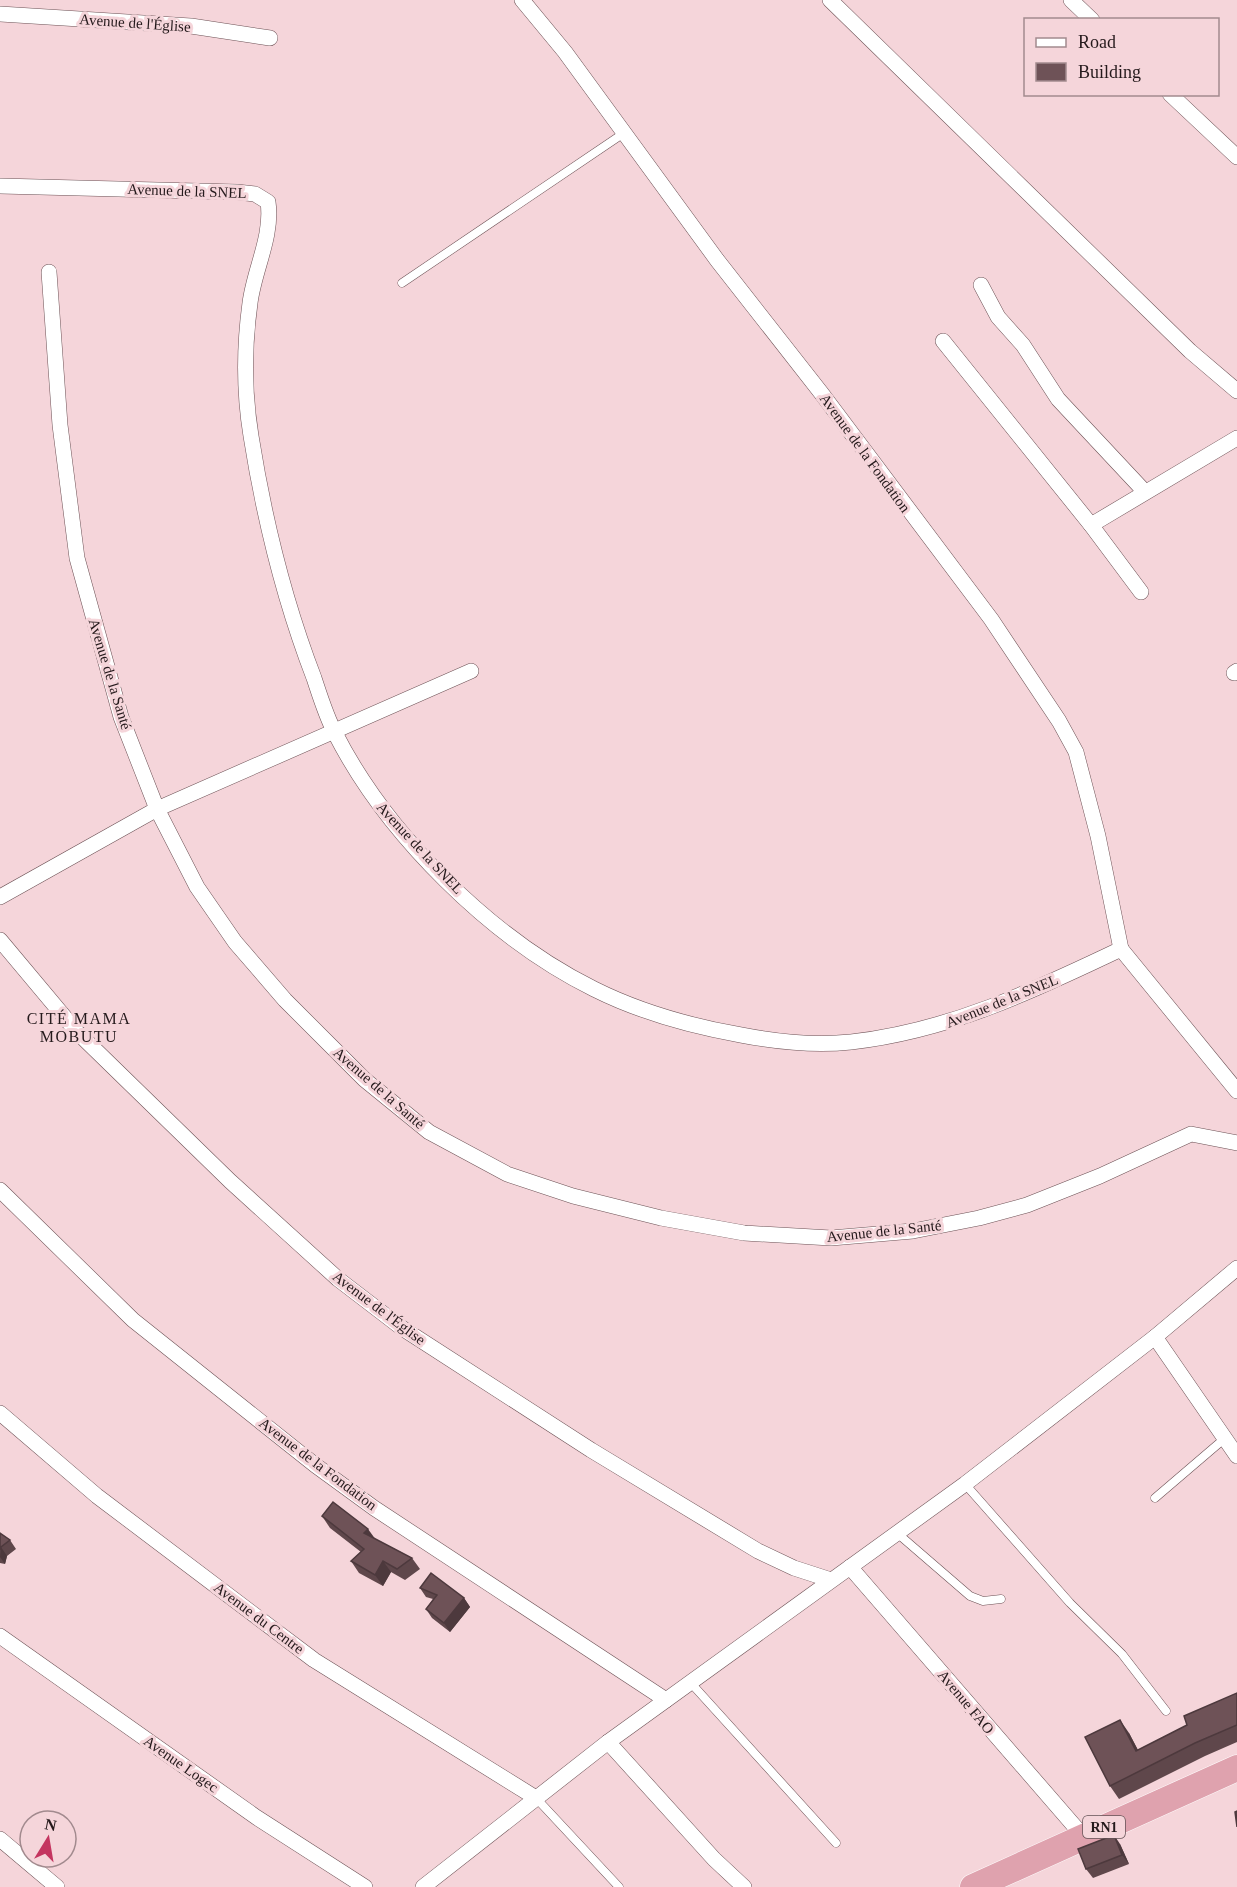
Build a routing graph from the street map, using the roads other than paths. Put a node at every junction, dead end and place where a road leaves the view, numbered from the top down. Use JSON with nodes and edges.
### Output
{"nodes":[{"id":1,"x":522,"y":0,"type":"edge"},
{"id":2,"x":830,"y":0,"type":"edge"},
{"id":3,"x":1071,"y":0,"type":"edge"},
{"id":4,"x":0,"y":14,"type":"edge"},
{"id":5,"x":1090,"y":18,"type":"edge"},
{"id":6,"x":270,"y":38,"type":"dead end"},
{"id":7,"x":1172,"y":96,"type":"edge"},
{"id":8,"x":624,"y":133,"type":"junction"},
{"id":9,"x":1237,"y":157,"type":"edge"},
{"id":10,"x":0,"y":186,"type":"edge"},
{"id":11,"x":48,"y":272,"type":"dead end"},
{"id":12,"x":402,"y":283,"type":"dead end"},
{"id":13,"x":981,"y":285,"type":"dead end"},
{"id":14,"x":942,"y":341,"type":"dead end"},
{"id":15,"x":1237,"y":391,"type":"edge"},
{"id":16,"x":1237,"y":438,"type":"edge"},
{"id":17,"x":1145,"y":492,"type":"junction"},
{"id":18,"x":1091,"y":525,"type":"junction"},
{"id":19,"x":1141,"y":592,"type":"dead end"},
{"id":20,"x":471,"y":671,"type":"dead end"},
{"id":21,"x":334,"y":732,"type":"junction"},
{"id":22,"x":157,"y":809,"type":"junction"},
{"id":23,"x":0,"y":897,"type":"edge"},
{"id":24,"x":0,"y":940,"type":"edge"},
{"id":25,"x":1121,"y":949,"type":"junction"},
{"id":26,"x":1237,"y":1091,"type":"edge"},
{"id":27,"x":1237,"y":1143,"type":"edge"},
{"id":28,"x":0,"y":1190,"type":"edge"},
{"id":29,"x":1237,"y":1268,"type":"edge"},
{"id":30,"x":1155,"y":1337,"type":"junction"},
{"id":31,"x":0,"y":1413,"type":"edge"},
{"id":32,"x":1224,"y":1439,"type":"junction"},
{"id":33,"x":1237,"y":1456,"type":"edge"},
{"id":34,"x":965,"y":1484,"type":"junction"},
{"id":35,"x":1155,"y":1498,"type":"dead end"},
{"id":36,"x":897,"y":1533,"type":"junction"},
{"id":37,"x":850,"y":1567,"type":"junction"},
{"id":38,"x":831,"y":1580,"type":"junction"},
{"id":39,"x":1001,"y":1599,"type":"dead end"},
{"id":40,"x":0,"y":1636,"type":"edge"},
{"id":41,"x":690,"y":1682,"type":"junction"},
{"id":42,"x":666,"y":1700,"type":"junction"},
{"id":43,"x":1166,"y":1711,"type":"dead end"},
{"id":44,"x":608,"y":1742,"type":"junction"},
{"id":45,"x":1237,"y":1768,"type":"edge"},
{"id":46,"x":536,"y":1798,"type":"junction"},
{"id":47,"x":1083,"y":1836,"type":"junction"},
{"id":48,"x":0,"y":1839,"type":"edge"},
{"id":49,"x":836,"y":1843,"type":"dead end"},
{"id":50,"x":57,"y":1887,"type":"edge"},
{"id":51,"x":366,"y":1887,"type":"edge"},
{"id":52,"x":423,"y":1887,"type":"edge"},
{"id":53,"x":619,"y":1887,"type":"edge"},
{"id":54,"x":744,"y":1887,"type":"edge"},
{"id":55,"x":973,"y":1887,"type":"edge"}],
"edges":[{"from":1,"to":8,"type":"street","name":"Avenue de la Fondation"},
{"from":2,"to":15,"type":"street"},
{"from":3,"to":5,"type":"street"},
{"from":4,"to":6,"type":"street","name":"Avenue de l'Église"},
{"from":7,"to":9,"type":"street"},
{"from":8,"to":12,"type":"lane"},
{"from":8,"to":25,"type":"street","name":"Avenue de la Fondation"},
{"from":10,"to":21,"type":"street","name":"Avenue de la SNEL"},
{"from":11,"to":22,"type":"street","name":"Avenue de la Santé"},
{"from":13,"to":17,"type":"street"},
{"from":14,"to":18,"type":"street"},
{"from":16,"to":17,"type":"street"},
{"from":17,"to":18,"type":"street"},
{"from":18,"to":19,"type":"street"},
{"from":20,"to":21,"type":"street"},
{"from":21,"to":22,"type":"street"},
{"from":21,"to":25,"type":"street","name":"Avenue de la SNEL"},
{"from":22,"to":23,"type":"street"},
{"from":22,"to":27,"type":"street","name":"Avenue de la Santé"},
{"from":24,"to":38,"type":"street","name":"Avenue de l'Église"},
{"from":25,"to":26,"type":"street"},
{"from":28,"to":42,"type":"street","name":"Avenue de la Fondation"},
{"from":29,"to":30,"type":"street"},
{"from":30,"to":32,"type":"street"},
{"from":30,"to":34,"type":"street"},
{"from":31,"to":46,"type":"street","name":"Avenue du Centre"},
{"from":32,"to":33,"type":"street"},
{"from":32,"to":35,"type":"lane"},
{"from":34,"to":36,"type":"street"},
{"from":34,"to":43,"type":"lane"},
{"from":36,"to":37,"type":"street"},
{"from":36,"to":39,"type":"lane"},
{"from":37,"to":38,"type":"street"},
{"from":37,"to":47,"type":"street","name":"Avenue FAO"},
{"from":38,"to":41,"type":"street"},
{"from":40,"to":51,"type":"street","name":"Avenue Logec"},
{"from":41,"to":42,"type":"street"},
{"from":41,"to":49,"type":"lane"},
{"from":42,"to":44,"type":"street"},
{"from":44,"to":46,"type":"street"},
{"from":44,"to":54,"type":"street"},
{"from":45,"to":47,"type":"highway","number":"RN1"},
{"from":46,"to":52,"type":"street"},
{"from":46,"to":53,"type":"lane"},
{"from":47,"to":55,"type":"highway","number":"RN1"},
{"from":48,"to":50,"type":"street"}]}
